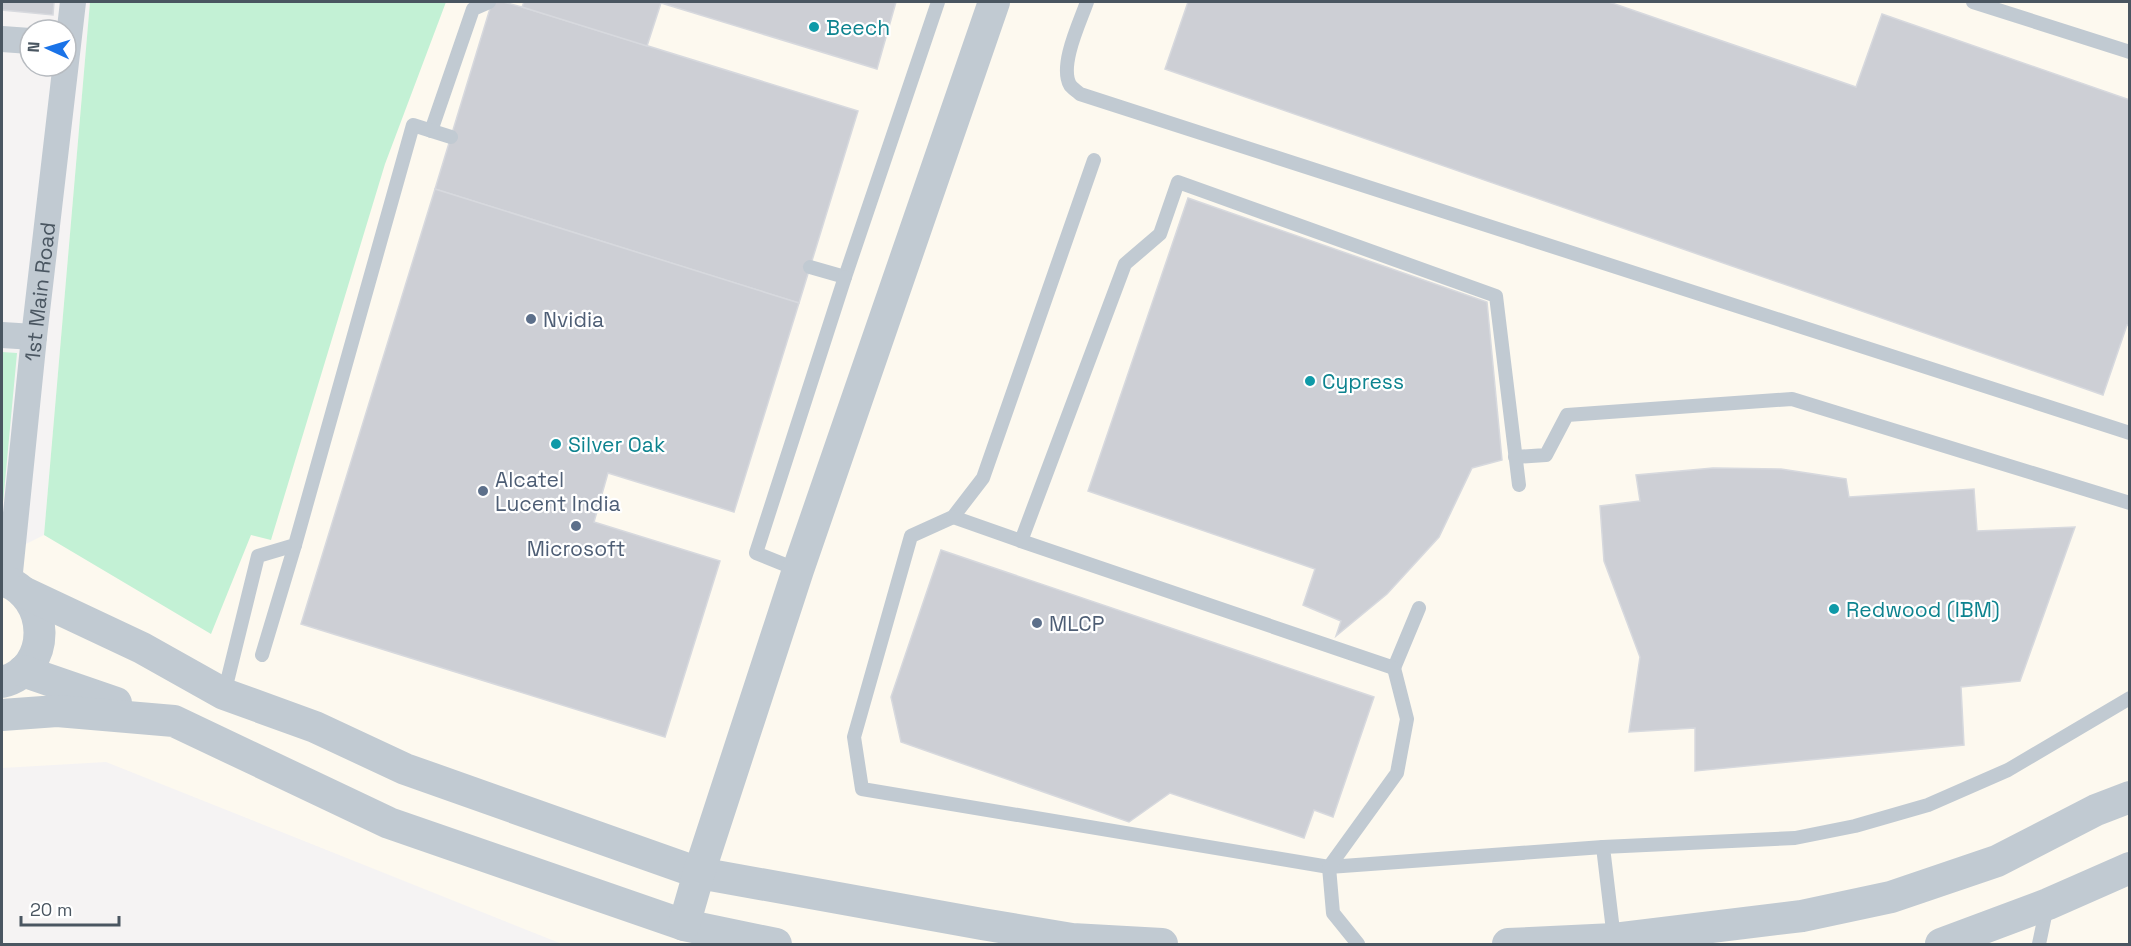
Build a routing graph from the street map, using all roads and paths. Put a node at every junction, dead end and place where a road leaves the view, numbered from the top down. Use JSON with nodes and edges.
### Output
{"nodes":[{"id":1,"x":74,"y":2,"type":"edge"},
{"id":2,"x":489,"y":2,"type":"edge"},
{"id":3,"x":938,"y":2,"type":"edge"},
{"id":4,"x":994,"y":2,"type":"edge"},
{"id":5,"x":1087,"y":2,"type":"edge"},
{"id":6,"x":1973,"y":2,"type":"edge"},
{"id":7,"x":72,"y":18,"type":"edge"},
{"id":8,"x":2,"y":39,"type":"edge"},
{"id":9,"x":18,"y":40,"type":"edge"},
{"id":10,"x":2130,"y":52,"type":"edge"},
{"id":11,"x":64,"y":78,"type":"edge"},
{"id":12,"x":431,"y":130,"type":"junction"},
{"id":13,"x":451,"y":137,"type":"dead end"},
{"id":14,"x":1094,"y":160,"type":"dead end"},
{"id":15,"x":810,"y":267,"type":"dead end"},
{"id":16,"x":845,"y":277,"type":"junction"},
{"id":17,"x":2,"y":335,"type":"edge"},
{"id":18,"x":34,"y":337,"type":"junction"},
{"id":19,"x":2130,"y":432,"type":"edge"},
{"id":20,"x":1515,"y":457,"type":"junction"},
{"id":21,"x":1518,"y":485,"type":"dead end"},
{"id":22,"x":2130,"y":503,"type":"edge"},
{"id":23,"x":954,"y":517,"type":"junction"},
{"id":24,"x":1021,"y":541,"type":"junction"},
{"id":25,"x":295,"y":546,"type":"junction"},
{"id":26,"x":798,"y":570,"type":"junction"},
{"id":27,"x":11,"y":585,"type":"edge"},
{"id":28,"x":1419,"y":608,"type":"dead end"},
{"id":29,"x":262,"y":655,"type":"dead end"},
{"id":30,"x":1394,"y":668,"type":"junction"},
{"id":31,"x":12,"y":676,"type":"edge"},
{"id":32,"x":224,"y":694,"type":"junction"},
{"id":33,"x":2130,"y":698,"type":"edge"},
{"id":34,"x":2,"y":715,"type":"edge"},
{"id":35,"x":174,"y":721,"type":"junction"},
{"id":36,"x":2130,"y":797,"type":"edge"},
{"id":37,"x":1604,"y":847,"type":"junction"},
{"id":38,"x":1329,"y":867,"type":"junction"},
{"id":39,"x":2130,"y":868,"type":"edge"},
{"id":40,"x":699,"y":873,"type":"junction"},
{"id":41,"x":2048,"y":904,"type":"junction"},
{"id":42,"x":696,"y":933,"type":"edge"},
{"id":43,"x":1614,"y":939,"type":"junction"},
{"id":44,"x":776,"y":945,"type":"edge"},
{"id":45,"x":1162,"y":945,"type":"edge"},
{"id":46,"x":1358,"y":945,"type":"edge"},
{"id":47,"x":1508,"y":945,"type":"edge"},
{"id":48,"x":1941,"y":945,"type":"edge"},
{"id":49,"x":2039,"y":945,"type":"edge"}],
"edges":[{"from":1,"to":7,"type":"street","name":"1st Main Road"},
{"from":2,"to":12,"type":"lane"},
{"from":3,"to":16,"type":"lane"},
{"from":4,"to":26,"type":"street"},
{"from":5,"to":19,"type":"lane"},
{"from":6,"to":10,"type":"lane"},
{"from":8,"to":9,"type":"street"},
{"from":11,"to":18,"type":"street","name":"1st Main Road"},
{"from":12,"to":13,"type":"lane"},
{"from":12,"to":25,"type":"lane"},
{"from":14,"to":23,"type":"lane"},
{"from":15,"to":16,"type":"lane"},
{"from":16,"to":26,"type":"lane"},
{"from":17,"to":18,"type":"street"},
{"from":18,"to":27,"type":"street","name":"1st Main Road"},
{"from":20,"to":21,"type":"lane"},
{"from":20,"to":22,"type":"lane"},
{"from":20,"to":24,"type":"lane"},
{"from":23,"to":24,"type":"lane"},
{"from":23,"to":38,"type":"lane"},
{"from":24,"to":30,"type":"lane"},
{"from":25,"to":29,"type":"lane"},
{"from":25,"to":32,"type":"lane"},
{"from":26,"to":40,"type":"street"},
{"from":27,"to":31,"type":"street"},
{"from":27,"to":32,"type":"street"},
{"from":28,"to":30,"type":"lane"},
{"from":30,"to":38,"type":"lane"},
{"from":31,"to":35,"type":"street"},
{"from":32,"to":40,"type":"street"},
{"from":33,"to":37,"type":"lane"},
{"from":34,"to":35,"type":"street"},
{"from":35,"to":42,"type":"street"},
{"from":36,"to":43,"type":"street"},
{"from":37,"to":38,"type":"lane"},
{"from":37,"to":43,"type":"lane"},
{"from":38,"to":46,"type":"lane"},
{"from":39,"to":41,"type":"street"},
{"from":40,"to":42,"type":"street"},
{"from":40,"to":45,"type":"street"},
{"from":41,"to":48,"type":"street"},
{"from":41,"to":49,"type":"lane"},
{"from":42,"to":44,"type":"street"},
{"from":43,"to":47,"type":"street"}]}
